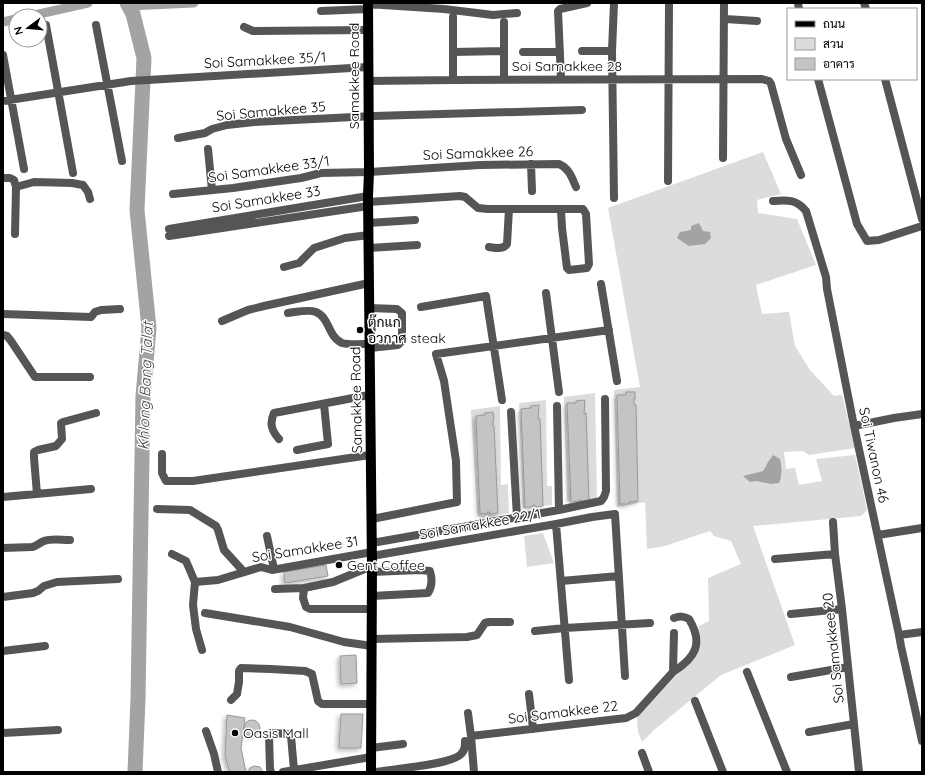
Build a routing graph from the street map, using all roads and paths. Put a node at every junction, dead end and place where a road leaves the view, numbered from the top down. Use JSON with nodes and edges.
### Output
{"nodes":[{"id":1,"x":588,"y":3,"type":"edge"},
{"id":2,"x":614,"y":3,"type":"edge"},
{"id":3,"x":669,"y":3,"type":"edge"},
{"id":4,"x":724,"y":3,"type":"edge"},
{"id":5,"x":368,"y":5,"type":"edge"},
{"id":6,"x":321,"y":12,"type":"dead end"},
{"id":7,"x":517,"y":13,"type":"dead end"},
{"id":8,"x":453,"y":17,"type":"dead end"},
{"id":9,"x":725,"y":19,"type":"junction"},
{"id":10,"x":757,"y":20,"type":"dead end"},
{"id":11,"x":504,"y":22,"type":"dead end"},
{"id":12,"x":96,"y":25,"type":"dead end"},
{"id":13,"x":244,"y":27,"type":"dead end"},
{"id":14,"x":368,"y":30,"type":"junction"},
{"id":15,"x":48,"y":36,"type":"edge"},
{"id":16,"x":504,"y":51,"type":"junction"},
{"id":17,"x":582,"y":51,"type":"dead end"},
{"id":18,"x":612,"y":51,"type":"junction"},
{"id":19,"x":453,"y":52,"type":"junction"},
{"id":20,"x":523,"y":52,"type":"dead end"},
{"id":21,"x":560,"y":52,"type":"junction"},
{"id":22,"x":3,"y":55,"type":"edge"},
{"id":23,"x":368,"y":67,"type":"junction"},
{"id":24,"x":724,"y":78,"type":"junction"},
{"id":25,"x":561,"y":79,"type":"junction"},
{"id":26,"x":612,"y":79,"type":"junction"},
{"id":27,"x":668,"y":79,"type":"junction"},
{"id":28,"x":453,"y":80,"type":"junction"},
{"id":29,"x":504,"y":80,"type":"junction"},
{"id":30,"x":818,"y":80,"type":"edge"},
{"id":31,"x":885,"y":80,"type":"edge"},
{"id":32,"x":368,"y":81,"type":"junction"},
{"id":33,"x":108,"y":85,"type":"junction"},
{"id":34,"x":58,"y":93,"type":"junction"},
{"id":35,"x":7,"y":101,"type":"edge"},
{"id":36,"x":582,"y":110,"type":"dead end"},
{"id":37,"x":368,"y":116,"type":"junction"},
{"id":38,"x":178,"y":138,"type":"dead end"},
{"id":39,"x":208,"y":149,"type":"dead end"},
{"id":40,"x":723,"y":158,"type":"dead end"},
{"id":41,"x":122,"y":161,"type":"dead end"},
{"id":42,"x":531,"y":164,"type":"junction"},
{"id":43,"x":24,"y":169,"type":"dead end"},
{"id":44,"x":368,"y":172,"type":"junction"},
{"id":45,"x":73,"y":173,"type":"dead end"},
{"id":46,"x":801,"y":175,"type":"dead end"},
{"id":47,"x":3,"y":178,"type":"edge"},
{"id":48,"x":668,"y":181,"type":"dead end"},
{"id":49,"x":16,"y":187,"type":"junction"},
{"id":50,"x":576,"y":187,"type":"dead end"},
{"id":51,"x":212,"y":190,"type":"junction"},
{"id":52,"x":532,"y":191,"type":"dead end"},
{"id":53,"x":173,"y":194,"type":"dead end"},
{"id":54,"x":614,"y":198,"type":"dead end"},
{"id":55,"x":90,"y":199,"type":"dead end"},
{"id":56,"x":368,"y":201,"type":"junction"},
{"id":57,"x":773,"y":201,"type":"dead end"},
{"id":58,"x":509,"y":209,"type":"junction"},
{"id":59,"x":561,"y":210,"type":"junction"},
{"id":60,"x":922,"y":219,"type":"edge"},
{"id":61,"x":415,"y":220,"type":"dead end"},
{"id":62,"x":368,"y":223,"type":"junction"},
{"id":63,"x":922,"y":226,"type":"edge"},
{"id":64,"x":169,"y":232,"type":"dead end"},
{"id":65,"x":15,"y":234,"type":"dead end"},
{"id":66,"x":369,"y":235,"type":"junction"},
{"id":67,"x":417,"y":245,"type":"dead end"},
{"id":68,"x":489,"y":247,"type":"dead end"},
{"id":69,"x":369,"y":248,"type":"junction"},
{"id":70,"x":284,"y":267,"type":"dead end"},
{"id":71,"x":369,"y":283,"type":"junction"},
{"id":72,"x":601,"y":284,"type":"dead end"},
{"id":73,"x":546,"y":293,"type":"dead end"},
{"id":74,"x":421,"y":307,"type":"dead end"},
{"id":75,"x":369,"y":308,"type":"junction"},
{"id":76,"x":120,"y":309,"type":"dead end"},
{"id":77,"x":288,"y":313,"type":"dead end"},
{"id":78,"x":3,"y":314,"type":"edge"},
{"id":79,"x":222,"y":321,"type":"dead end"},
{"id":80,"x":609,"y":330,"type":"junction"},
{"id":81,"x":3,"y":335,"type":"edge"},
{"id":82,"x":552,"y":338,"type":"junction"},
{"id":83,"x":370,"y":346,"type":"junction"},
{"id":84,"x":494,"y":346,"type":"junction"},
{"id":85,"x":90,"y":377,"type":"dead end"},
{"id":86,"x":617,"y":381,"type":"dead end"},
{"id":87,"x":559,"y":392,"type":"dead end"},
{"id":88,"x":370,"y":395,"type":"junction"},
{"id":89,"x":606,"y":399,"type":"dead end"},
{"id":90,"x":502,"y":400,"type":"dead end"},
{"id":91,"x":324,"y":404,"type":"junction"},
{"id":92,"x":557,"y":406,"type":"dead end"},
{"id":93,"x":511,"y":412,"type":"dead end"},
{"id":94,"x":96,"y":413,"type":"dead end"},
{"id":95,"x":922,"y":414,"type":"edge"},
{"id":96,"x":854,"y":426,"type":"junction"},
{"id":97,"x":279,"y":439,"type":"dead end"},
{"id":98,"x":297,"y":450,"type":"dead end"},
{"id":99,"x":162,"y":454,"type":"dead end"},
{"id":100,"x":370,"y":455,"type":"junction"},
{"id":101,"x":91,"y":489,"type":"dead end"},
{"id":102,"x":36,"y":494,"type":"junction"},
{"id":103,"x":3,"y":496,"type":"edge"},
{"id":104,"x":157,"y":509,"type":"dead end"},
{"id":105,"x":559,"y":510,"type":"junction"},
{"id":106,"x":517,"y":517,"type":"junction"},
{"id":107,"x":372,"y":519,"type":"junction"},
{"id":108,"x":834,"y":522,"type":"dead end"},
{"id":109,"x":556,"y":524,"type":"junction"},
{"id":110,"x":922,"y":528,"type":"edge"},
{"id":111,"x":878,"y":535,"type":"junction"},
{"id":112,"x":267,"y":536,"type":"dead end"},
{"id":113,"x":70,"y":540,"type":"dead end"},
{"id":114,"x":3,"y":548,"type":"edge"},
{"id":115,"x":172,"y":554,"type":"dead end"},
{"id":116,"x":835,"y":554,"type":"junction"},
{"id":117,"x":372,"y":558,"type":"junction"},
{"id":118,"x":775,"y":559,"type":"dead end"},
{"id":119,"x":274,"y":569,"type":"junction"},
{"id":120,"x":244,"y":572,"type":"junction"},
{"id":121,"x":618,"y":576,"type":"junction"},
{"id":122,"x":118,"y":579,"type":"dead end"},
{"id":123,"x":561,"y":581,"type":"junction"},
{"id":124,"x":195,"y":582,"type":"junction"},
{"id":125,"x":304,"y":588,"type":"junction"},
{"id":126,"x":275,"y":589,"type":"dead end"},
{"id":127,"x":372,"y":596,"type":"junction"},
{"id":128,"x":3,"y":597,"type":"edge"},
{"id":129,"x":372,"y":609,"type":"junction"},
{"id":130,"x":842,"y":609,"type":"junction"},
{"id":131,"x":205,"y":613,"type":"dead end"},
{"id":132,"x":791,"y":614,"type":"dead end"},
{"id":133,"x":674,"y":618,"type":"dead end"},
{"id":134,"x":510,"y":622,"type":"dead end"},
{"id":135,"x":650,"y":622,"type":"dead end"},
{"id":136,"x":621,"y":624,"type":"junction"},
{"id":137,"x":565,"y":628,"type":"junction"},
{"id":138,"x":535,"y":631,"type":"dead end"},
{"id":139,"x":922,"y":632,"type":"edge"},
{"id":140,"x":674,"y":633,"type":"dead end"},
{"id":141,"x":899,"y":636,"type":"junction"},
{"id":142,"x":372,"y":642,"type":"junction"},
{"id":143,"x":45,"y":646,"type":"dead end"},
{"id":144,"x":202,"y":650,"type":"dead end"},
{"id":145,"x":3,"y":651,"type":"edge"},
{"id":146,"x":848,"y":667,"type":"junction"},
{"id":147,"x":673,"y":672,"type":"junction"},
{"id":148,"x":747,"y":672,"type":"dead end"},
{"id":149,"x":625,"y":676,"type":"dead end"},
{"id":150,"x":791,"y":677,"type":"dead end"},
{"id":151,"x":569,"y":680,"type":"dead end"},
{"id":152,"x":529,"y":694,"type":"dead end"},
{"id":153,"x":231,"y":700,"type":"dead end"},
{"id":154,"x":696,"y":701,"type":"dead end"},
{"id":155,"x":372,"y":704,"type":"junction"},
{"id":156,"x":468,"y":713,"type":"dead end"},
{"id":157,"x":854,"y":724,"type":"junction"},
{"id":158,"x":533,"y":729,"type":"junction"},
{"id":159,"x":58,"y":730,"type":"dead end"},
{"id":160,"x":206,"y":731,"type":"dead end"},
{"id":161,"x":3,"y":732,"type":"edge"},
{"id":162,"x":809,"y":732,"type":"dead end"},
{"id":163,"x":468,"y":738,"type":"junction"},
{"id":164,"x":922,"y":740,"type":"edge"},
{"id":165,"x":403,"y":744,"type":"dead end"},
{"id":166,"x":371,"y":753,"type":"junction"},
{"id":167,"x":642,"y":753,"type":"dead end"},
{"id":168,"x":294,"y":770,"type":"junction"},
{"id":169,"x":218,"y":772,"type":"edge"},
{"id":170,"x":271,"y":772,"type":"edge"},
{"id":171,"x":283,"y":772,"type":"edge"},
{"id":172,"x":371,"y":772,"type":"edge"},
{"id":173,"x":375,"y":772,"type":"edge"},
{"id":174,"x":474,"y":772,"type":"edge"},
{"id":175,"x":649,"y":772,"type":"edge"},
{"id":176,"x":724,"y":772,"type":"edge"},
{"id":177,"x":787,"y":772,"type":"edge"},
{"id":178,"x":859,"y":772,"type":"edge"}],
"edges":[{"from":1,"to":21,"type":"street"},
{"from":2,"to":18,"type":"street"},
{"from":3,"to":27,"type":"street"},
{"from":4,"to":9,"type":"street"},
{"from":5,"to":6,"type":"street"},
{"from":5,"to":7,"type":"street"},
{"from":5,"to":14,"type":"main road","name":"Samakkee Road"},
{"from":8,"to":19,"type":"street"},
{"from":9,"to":10,"type":"street"},
{"from":9,"to":24,"type":"street"},
{"from":11,"to":16,"type":"street"},
{"from":12,"to":33,"type":"street"},
{"from":13,"to":14,"type":"street"},
{"from":14,"to":23,"type":"main road","name":"Samakkee Road"},
{"from":15,"to":34,"type":"street"},
{"from":16,"to":19,"type":"street"},
{"from":16,"to":29,"type":"street"},
{"from":17,"to":18,"type":"street"},
{"from":18,"to":26,"type":"street"},
{"from":19,"to":28,"type":"street"},
{"from":20,"to":21,"type":"street"},
{"from":21,"to":25,"type":"street"},
{"from":22,"to":35,"type":"street"},
{"from":23,"to":32,"type":"main road","name":"Samakkee Road"},
{"from":23,"to":33,"type":"street","name":"Soi Samakkee 35/1"},
{"from":24,"to":27,"type":"street","name":"Soi Samakkee 28"},
{"from":24,"to":40,"type":"street"},
{"from":24,"to":46,"type":"street","name":"Soi Samakkee 28"},
{"from":25,"to":26,"type":"street","name":"Soi Samakkee 28"},
{"from":25,"to":29,"type":"street","name":"Soi Samakkee 28"},
{"from":26,"to":27,"type":"street","name":"Soi Samakkee 28"},
{"from":26,"to":54,"type":"street"},
{"from":27,"to":48,"type":"street"},
{"from":28,"to":29,"type":"street","name":"Soi Samakkee 28"},
{"from":28,"to":32,"type":"street","name":"Soi Samakkee 28"},
{"from":30,"to":63,"type":"street"},
{"from":31,"to":60,"type":"street"},
{"from":32,"to":37,"type":"main road","name":"Samakkee Road"},
{"from":33,"to":34,"type":"street","name":"Soi Samakkee 35/1"},
{"from":33,"to":41,"type":"street"},
{"from":34,"to":35,"type":"street","name":"Soi Samakkee 35/1"},
{"from":34,"to":45,"type":"street"},
{"from":35,"to":43,"type":"street"},
{"from":36,"to":37,"type":"street","name":"Soi Samakkee 35"},
{"from":37,"to":38,"type":"street","name":"Soi Samakkee 35"},
{"from":37,"to":44,"type":"main road","name":"Samakkee Road"},
{"from":39,"to":51,"type":"street"},
{"from":42,"to":44,"type":"street","name":"Soi Samakkee 26"},
{"from":42,"to":50,"type":"street","name":"Soi Samakkee 26"},
{"from":42,"to":52,"type":"street"},
{"from":44,"to":51,"type":"street","name":"Soi Samakkee 33/1"},
{"from":44,"to":56,"type":"main road","name":"Samakkee Road"},
{"from":47,"to":49,"type":"street"},
{"from":49,"to":55,"type":"street"},
{"from":49,"to":65,"type":"street"},
{"from":51,"to":53,"type":"street","name":"Soi Samakkee 33/1"},
{"from":56,"to":58,"type":"street"},
{"from":56,"to":62,"type":"main road","name":"Samakkee Road"},
{"from":56,"to":64,"type":"street"},
{"from":57,"to":96,"type":"street","name":"Soi Tiwanon 46"},
{"from":58,"to":59,"type":"street"},
{"from":58,"to":68,"type":"street"},
{"from":59,"to":59,"type":"street"},
{"from":61,"to":62,"type":"street"},
{"from":62,"to":66,"type":"main road","name":"Samakkee Road"},
{"from":66,"to":69,"type":"main road","name":"Samakkee Road"},
{"from":66,"to":70,"type":"street"},
{"from":67,"to":69,"type":"street"},
{"from":69,"to":71,"type":"main road","name":"Samakkee Road"},
{"from":71,"to":75,"type":"main road","name":"Samakkee Road"},
{"from":71,"to":79,"type":"street"},
{"from":72,"to":80,"type":"street"},
{"from":73,"to":82,"type":"street"},
{"from":74,"to":84,"type":"street"},
{"from":75,"to":83,"type":"main road","name":"Samakkee Road"},
{"from":75,"to":83,"type":"street"},
{"from":76,"to":78,"type":"street"},
{"from":77,"to":83,"type":"street"},
{"from":80,"to":82,"type":"street"},
{"from":80,"to":86,"type":"street"},
{"from":81,"to":85,"type":"street"},
{"from":82,"to":84,"type":"street"},
{"from":82,"to":87,"type":"street"},
{"from":83,"to":88,"type":"main road","name":"Samakkee Road"},
{"from":84,"to":90,"type":"street"},
{"from":84,"to":107,"type":"street"},
{"from":88,"to":91,"type":"street"},
{"from":88,"to":100,"type":"main road","name":"Samakkee Road"},
{"from":89,"to":105,"type":"street"},
{"from":91,"to":97,"type":"street"},
{"from":91,"to":98,"type":"street"},
{"from":92,"to":105,"type":"street"},
{"from":93,"to":106,"type":"street"},
{"from":94,"to":102,"type":"street"},
{"from":95,"to":96,"type":"street"},
{"from":96,"to":111,"type":"street","name":"Soi Tiwanon 46"},
{"from":99,"to":100,"type":"street"},
{"from":100,"to":107,"type":"main road","name":"Samakkee Road"},
{"from":101,"to":102,"type":"street"},
{"from":102,"to":103,"type":"street"},
{"from":104,"to":120,"type":"street"},
{"from":105,"to":106,"type":"street"},
{"from":106,"to":117,"type":"street"},
{"from":107,"to":117,"type":"main road","name":"Samakkee Road"},
{"from":108,"to":116,"type":"street","name":"Soi Samakkee 20"},
{"from":109,"to":117,"type":"street","name":"Soi Samakkee 22/1"},
{"from":109,"to":121,"type":"street","name":"Soi Samakkee 22/1"},
{"from":109,"to":123,"type":"street"},
{"from":110,"to":111,"type":"street"},
{"from":111,"to":141,"type":"street","name":"Soi Tiwanon 46"},
{"from":112,"to":119,"type":"street"},
{"from":113,"to":114,"type":"street"},
{"from":115,"to":124,"type":"street"},
{"from":116,"to":118,"type":"street"},
{"from":116,"to":130,"type":"street","name":"Soi Samakkee 20"},
{"from":117,"to":119,"type":"street","name":"Soi Samakkee 31"},
{"from":117,"to":125,"type":"street"},
{"from":117,"to":127,"type":"main road","name":"Samakkee Road"},
{"from":117,"to":127,"type":"street"},
{"from":119,"to":120,"type":"street","name":"Soi Samakkee 31"},
{"from":120,"to":124,"type":"street","name":"Soi Samakkee 31"},
{"from":121,"to":123,"type":"street"},
{"from":121,"to":136,"type":"street"},
{"from":122,"to":128,"type":"street"},
{"from":123,"to":137,"type":"street"},
{"from":124,"to":144,"type":"street"},
{"from":125,"to":126,"type":"street"},
{"from":125,"to":129,"type":"street"},
{"from":127,"to":129,"type":"main road","name":"Samakkee Road"},
{"from":129,"to":142,"type":"main road","name":"Samakkee Road"},
{"from":130,"to":132,"type":"street"},
{"from":130,"to":146,"type":"street","name":"Soi Samakkee 20"},
{"from":131,"to":142,"type":"street"},
{"from":133,"to":147,"type":"street","name":"Soi Samakkee 22"},
{"from":134,"to":142,"type":"street"},
{"from":135,"to":136,"type":"street"},
{"from":136,"to":137,"type":"street"},
{"from":136,"to":149,"type":"street"},
{"from":137,"to":138,"type":"street"},
{"from":137,"to":151,"type":"street"},
{"from":139,"to":141,"type":"street"},
{"from":140,"to":147,"type":"street"},
{"from":141,"to":164,"type":"street","name":"Soi Tiwanon 46"},
{"from":142,"to":155,"type":"main road","name":"Samakkee Road"},
{"from":143,"to":145,"type":"street"},
{"from":146,"to":150,"type":"street"},
{"from":146,"to":157,"type":"street","name":"Soi Samakkee 20"},
{"from":147,"to":158,"type":"street","name":"Soi Samakkee 22"},
{"from":148,"to":177,"type":"street"},
{"from":152,"to":158,"type":"street"},
{"from":153,"to":155,"type":"street"},
{"from":154,"to":176,"type":"street"},
{"from":155,"to":166,"type":"main road","name":"Samakkee Road"},
{"from":156,"to":163,"type":"street"},
{"from":157,"to":162,"type":"street"},
{"from":157,"to":178,"type":"street","name":"Soi Samakkee 20"},
{"from":158,"to":163,"type":"street","name":"Soi Samakkee 22"},
{"from":159,"to":161,"type":"street"},
{"from":160,"to":169,"type":"street"},
{"from":163,"to":173,"type":"street"},
{"from":163,"to":174,"type":"street"},
{"from":165,"to":166,"type":"street"},
{"from":166,"to":168,"type":"street"},
{"from":166,"to":172,"type":"main road","name":"Samakkee Road"},
{"from":167,"to":175,"type":"street"},
{"from":168,"to":170,"type":"street"},
{"from":168,"to":171,"type":"street"}]}
